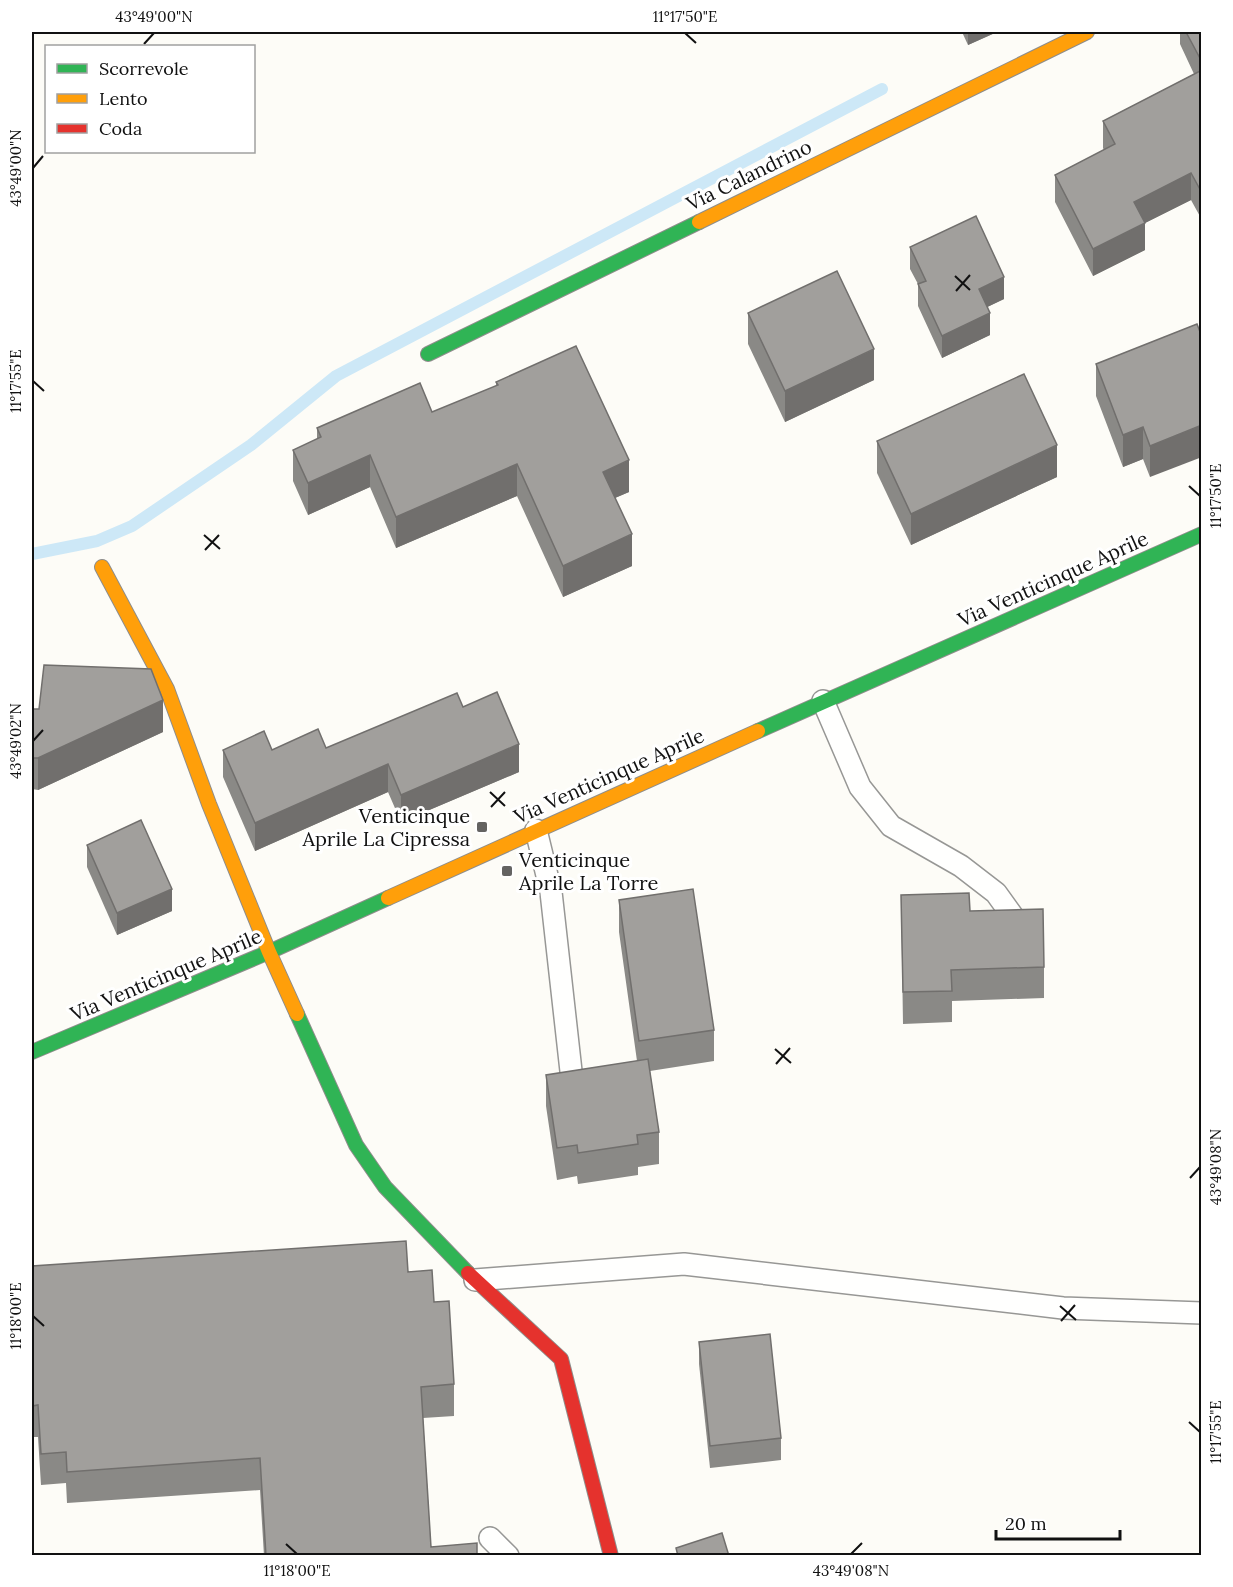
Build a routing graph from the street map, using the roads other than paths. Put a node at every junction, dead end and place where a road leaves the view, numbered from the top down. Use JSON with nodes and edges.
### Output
{"nodes":[{"id":1,"x":1087,"y":32,"type":"edge"},
{"id":2,"x":428,"y":354,"type":"dead end"},
{"id":3,"x":1202,"y":534,"type":"edge"},
{"id":4,"x":102,"y":567,"type":"dead end"},
{"id":5,"x":823,"y":701,"type":"junction"},
{"id":6,"x":536,"y":830,"type":"junction"},
{"id":7,"x":1014,"y":918,"type":"edge"},
{"id":8,"x":269,"y":952,"type":"junction"},
{"id":9,"x":32,"y":1052,"type":"edge"},
{"id":10,"x":572,"y":1080,"type":"edge"},
{"id":11,"x":475,"y":1280,"type":"junction"},
{"id":12,"x":1202,"y":1312,"type":"edge"},
{"id":13,"x":490,"y":1538,"type":"dead end"},
{"id":14,"x":508,"y":1556,"type":"edge"},
{"id":15,"x":611,"y":1556,"type":"edge"}],
"edges":[{"from":1,"to":2,"type":"street","name":"Via Calandrino"},
{"from":3,"to":5,"type":"street","name":"Via Venticinque Aprile"},
{"from":4,"to":8,"type":"street"},
{"from":5,"to":6,"type":"street","name":"Via Venticinque Aprile"},
{"from":5,"to":7,"type":"lane"},
{"from":6,"to":8,"type":"street","name":"Via Venticinque Aprile"},
{"from":6,"to":10,"type":"lane"},
{"from":8,"to":9,"type":"street","name":"Via Venticinque Aprile"},
{"from":8,"to":11,"type":"street"},
{"from":11,"to":12,"type":"lane"},
{"from":11,"to":15,"type":"street"},
{"from":13,"to":14,"type":"lane"}]}
